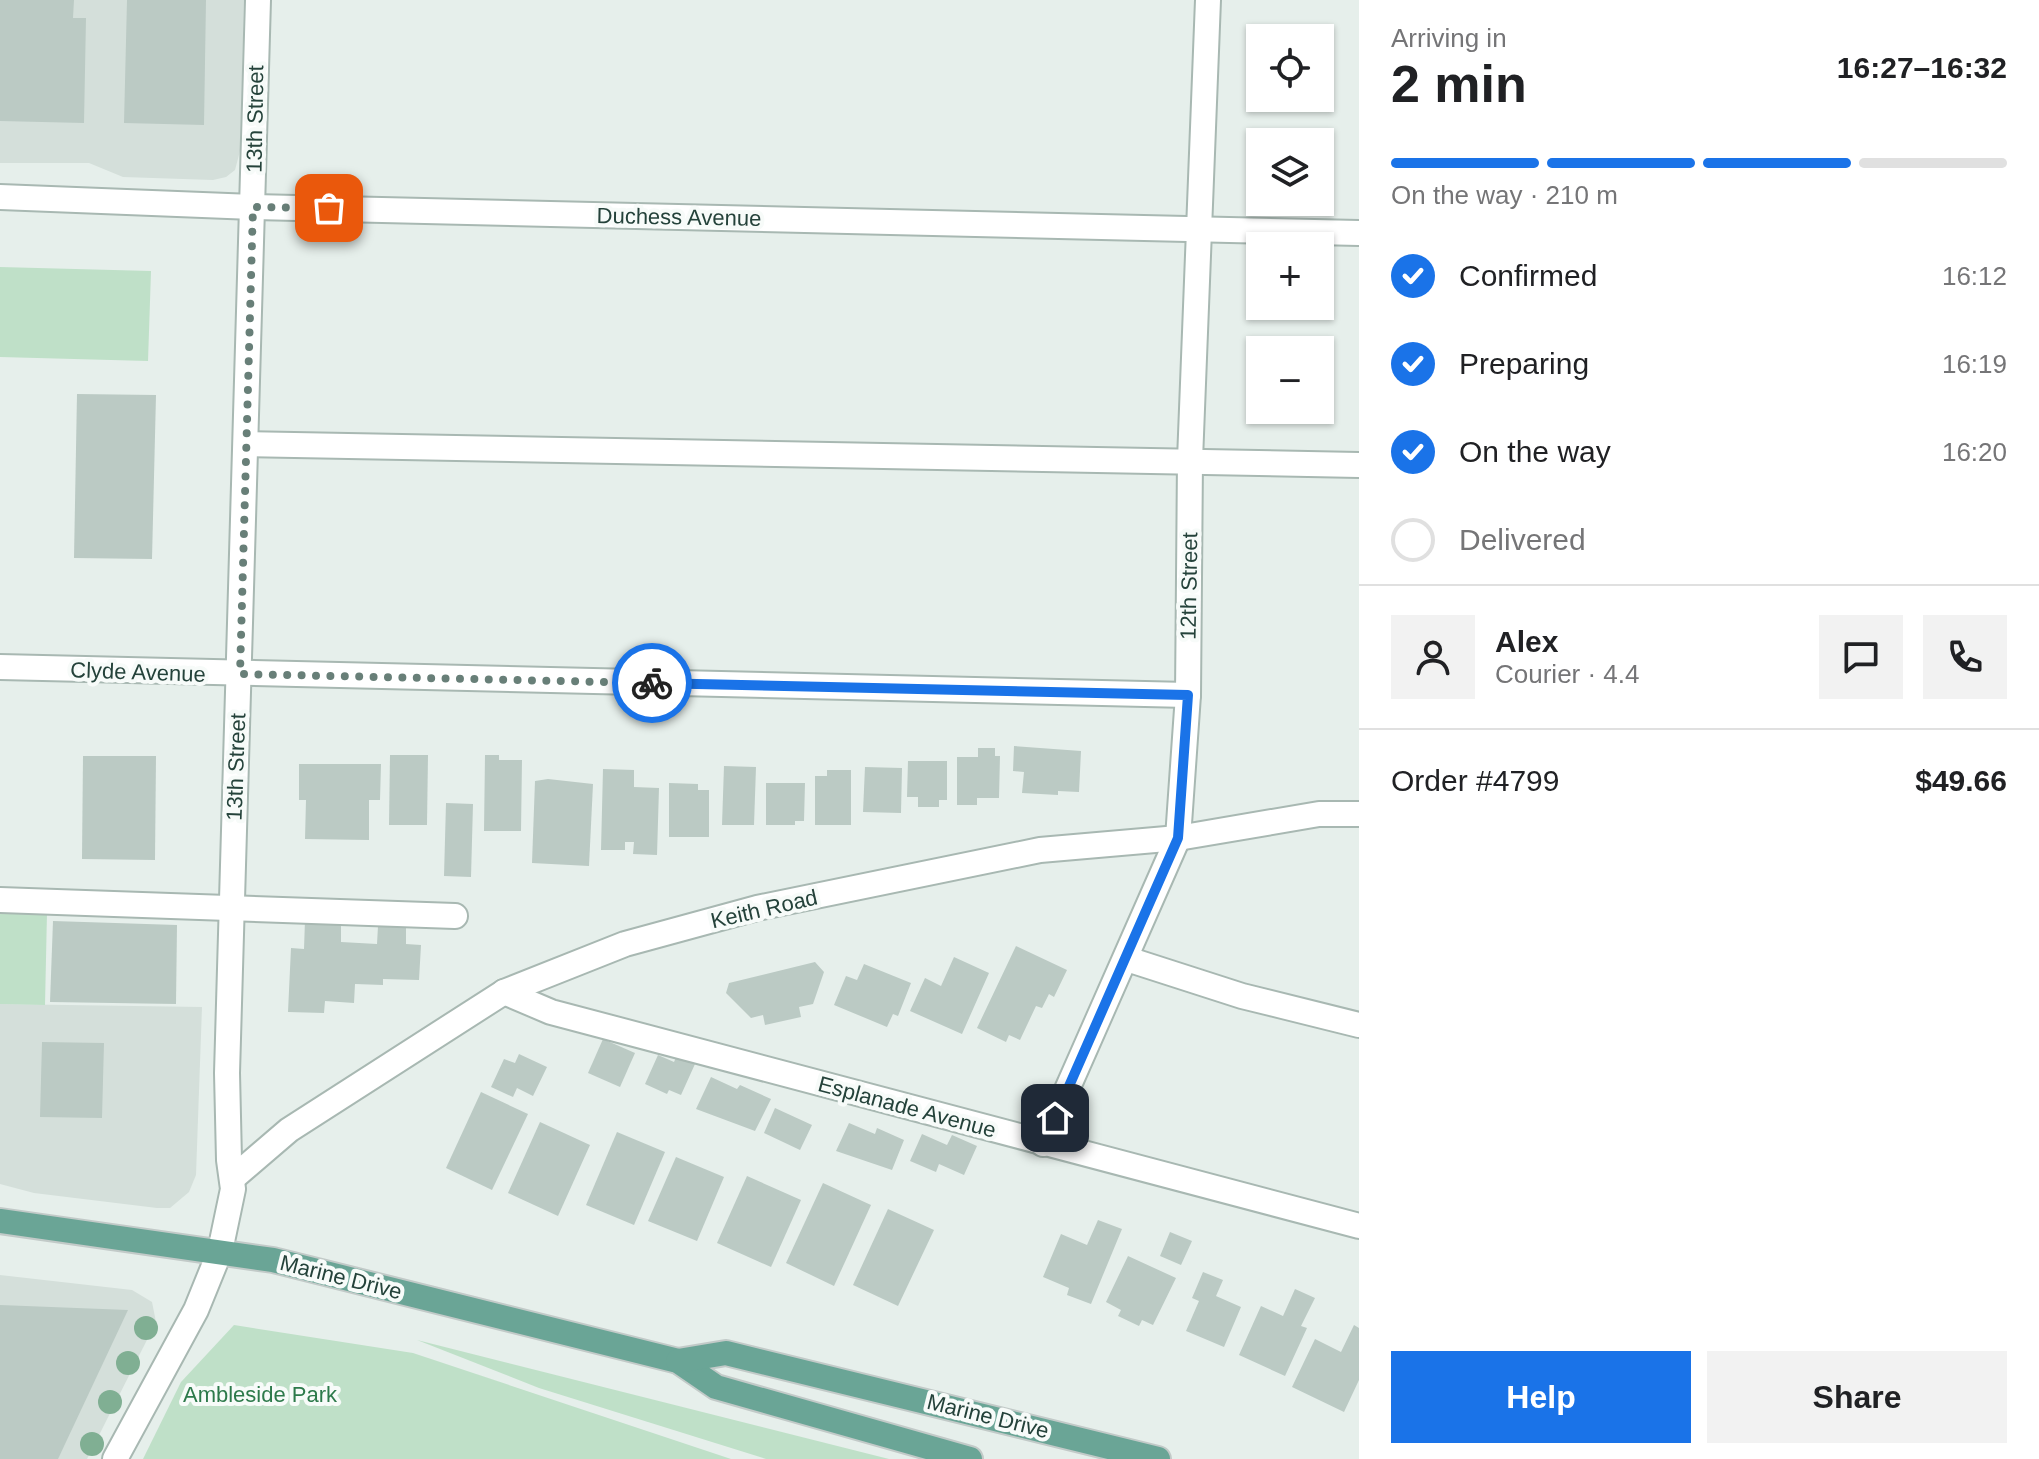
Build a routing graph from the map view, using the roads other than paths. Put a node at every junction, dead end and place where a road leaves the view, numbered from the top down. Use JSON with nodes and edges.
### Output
{"nodes":[{"id":1,"x":258,"y":0,"type":"edge"},
{"id":2,"x":1208,"y":0,"type":"edge"},
{"id":3,"x":0,"y":197,"type":"edge"},
{"id":4,"x":253,"y":207,"type":"junction"},
{"id":5,"x":1201,"y":229,"type":"junction"},
{"id":6,"x":1359,"y":233,"type":"edge"},
{"id":7,"x":246,"y":444,"type":"junction"},
{"id":8,"x":1190,"y":460,"type":"junction"},
{"id":9,"x":1359,"y":465,"type":"edge"},
{"id":10,"x":0,"y":667,"type":"edge"},
{"id":11,"x":240,"y":674,"type":"junction"},
{"id":12,"x":1188,"y":695,"type":"junction"},
{"id":13,"x":1359,"y":814,"type":"edge"},
{"id":14,"x":1178,"y":838,"type":"junction"},
{"id":15,"x":0,"y":900,"type":"edge"},
{"id":16,"x":231,"y":909,"type":"junction"},
{"id":17,"x":455,"y":916,"type":"dead end"},
{"id":18,"x":1127,"y":959,"type":"junction"},
{"id":19,"x":504,"y":992,"type":"junction"},
{"id":20,"x":1359,"y":1025,"type":"edge"},
{"id":21,"x":1043,"y":1144,"type":"junction"},
{"id":22,"x":233,"y":1178,"type":"junction"},
{"id":23,"x":0,"y":1221,"type":"edge"},
{"id":24,"x":1359,"y":1226,"type":"edge"},
{"id":25,"x":220,"y":1251,"type":"junction"},
{"id":26,"x":678,"y":1361,"type":"junction"},
{"id":27,"x":115,"y":1459,"type":"edge"},
{"id":28,"x":970,"y":1459,"type":"edge"},
{"id":29,"x":1158,"y":1459,"type":"edge"}],
"edges":[{"from":1,"to":4,"type":"street","name":"13th Street"},
{"from":2,"to":5,"type":"street","name":"12th Street"},
{"from":3,"to":4,"type":"street","name":"Duchess Avenue"},
{"from":4,"to":5,"type":"street","name":"Duchess Avenue"},
{"from":4,"to":7,"type":"street","name":"13th Street"},
{"from":5,"to":6,"type":"street","name":"Duchess Avenue"},
{"from":5,"to":8,"type":"street","name":"12th Street"},
{"from":7,"to":8,"type":"street"},
{"from":7,"to":11,"type":"street","name":"13th Street"},
{"from":8,"to":9,"type":"street"},
{"from":8,"to":12,"type":"street","name":"12th Street"},
{"from":10,"to":11,"type":"street","name":"Clyde Avenue"},
{"from":11,"to":12,"type":"street","name":"Clyde Avenue"},
{"from":11,"to":16,"type":"street","name":"13th Street"},
{"from":12,"to":14,"type":"street","name":"12th Street"},
{"from":13,"to":14,"type":"street","name":"Keith Road"},
{"from":14,"to":18,"type":"street","name":"12th Street"},
{"from":14,"to":19,"type":"street","name":"Keith Road"},
{"from":15,"to":16,"type":"street"},
{"from":16,"to":17,"type":"street"},
{"from":16,"to":22,"type":"street","name":"13th Street"},
{"from":18,"to":20,"type":"street"},
{"from":18,"to":21,"type":"street","name":"12th Street"},
{"from":19,"to":21,"type":"street","name":"Esplanade Avenue"},
{"from":19,"to":22,"type":"street","name":"Keith Road"},
{"from":21,"to":24,"type":"street","name":"Esplanade Avenue"},
{"from":22,"to":25,"type":"street","name":"13th Street"},
{"from":23,"to":25,"type":"main road","name":"Marine Drive"},
{"from":25,"to":26,"type":"main road","name":"Marine Drive"},
{"from":25,"to":27,"type":"street","name":"13th Street"},
{"from":26,"to":28,"type":"main road","name":"Marine Drive"},
{"from":26,"to":29,"type":"main road","name":"Marine Drive"}]}
